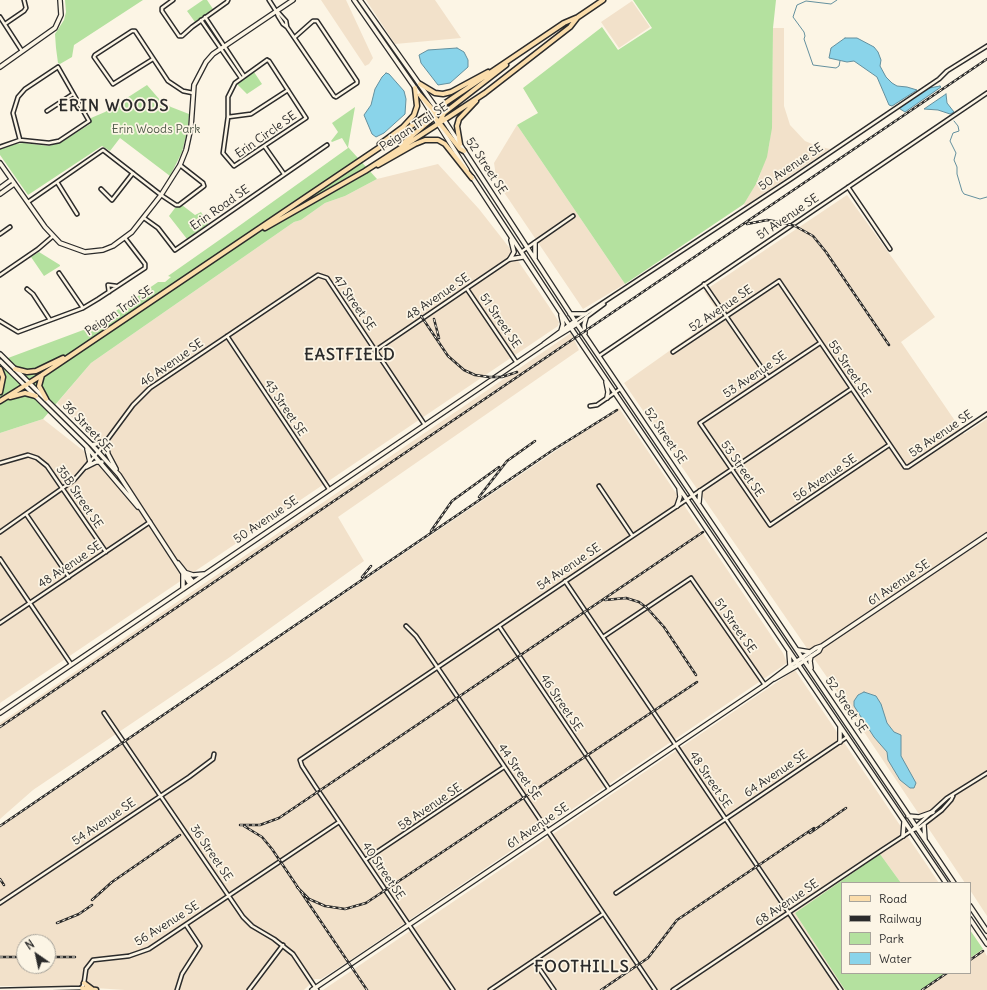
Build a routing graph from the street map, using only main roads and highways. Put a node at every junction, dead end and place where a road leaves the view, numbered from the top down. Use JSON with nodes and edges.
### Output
{"nodes":[{"id":1,"x":603,"y":0,"type":"edge"},
{"id":2,"x":578,"y":17,"type":"junction"},
{"id":3,"x":509,"y":61,"type":"junction"},
{"id":4,"x":499,"y":67,"type":"junction"},
{"id":5,"x":420,"y":84,"type":"road end"},
{"id":6,"x":415,"y":88,"type":"road end"},
{"id":7,"x":485,"y":92,"type":"junction"},
{"id":8,"x":420,"y":95,"type":"road end"},
{"id":9,"x":434,"y":114,"type":"junction"},
{"id":10,"x":440,"y":120,"type":"junction"},
{"id":11,"x":460,"y":144,"type":"road end"},
{"id":12,"x":398,"y":149,"type":"junction"},
{"id":13,"x":464,"y":151,"type":"road end"},
{"id":14,"x":360,"y":160,"type":"junction"},
{"id":15,"x":365,"y":171,"type":"junction"},
{"id":16,"x":472,"y":178,"type":"road end"},
{"id":17,"x":249,"y":236,"type":"junction"},
{"id":18,"x":69,"y":356,"type":"junction"},
{"id":19,"x":0,"y":369,"type":"edge"},
{"id":20,"x":15,"y":369,"type":"road end"},
{"id":21,"x":42,"y":375,"type":"junction"},
{"id":22,"x":0,"y":392,"type":"edge"},
{"id":23,"x":36,"y":396,"type":"road end"},
{"id":24,"x":46,"y":399,"type":"road end"},
{"id":25,"x":1,"y":401,"type":"edge"},
{"id":26,"x":84,"y":983,"type":"road end"},
{"id":27,"x":82,"y":988,"type":"road end"},
{"id":28,"x":94,"y":989,"type":"edge"}],
"edges":[{"from":1,"to":2,"type":"main road","name":"Peigan Trail SE"},
{"from":2,"to":3,"type":"main road","name":"Peigan Trail SE"},
{"from":2,"to":7,"type":"main road","name":"Peigan Trail SE"},
{"from":3,"to":4,"type":"main road","name":"Peigan Trail SE"},
{"from":3,"to":10,"type":"main road"},
{"from":4,"to":5,"type":"main road"},
{"from":4,"to":9,"type":"main road","name":"Peigan Trail SE"},
{"from":6,"to":14,"type":"main road"},
{"from":7,"to":10,"type":"main road","name":"Peigan Trail SE"},
{"from":7,"to":11,"type":"main road"},
{"from":8,"to":9,"type":"main road"},
{"from":9,"to":10,"type":"main road"},
{"from":9,"to":12,"type":"main road"},
{"from":9,"to":14,"type":"main road","name":"Peigan Trail SE"},
{"from":10,"to":12,"type":"main road","name":"Peigan Trail SE"},
{"from":10,"to":13,"type":"main road"},
{"from":12,"to":15,"type":"main road","name":"Peigan Trail SE"},
{"from":14,"to":17,"type":"main road","name":"Peigan Trail SE"},
{"from":15,"to":16,"type":"main road"},
{"from":15,"to":17,"type":"main road","name":"Peigan Trail SE"},
{"from":17,"to":18,"type":"main road","name":"Peigan Trail SE"},
{"from":18,"to":20,"type":"main road"},
{"from":18,"to":21,"type":"main road","name":"Peigan Trail SE"},
{"from":19,"to":22,"type":"main road"},
{"from":21,"to":24,"type":"main road"},
{"from":21,"to":25,"type":"main road","name":"Peigan Trail SE"},
{"from":23,"to":25,"type":"main road"},
{"from":26,"to":28,"type":"main road"},
{"from":27,"to":28,"type":"main road"}]}
